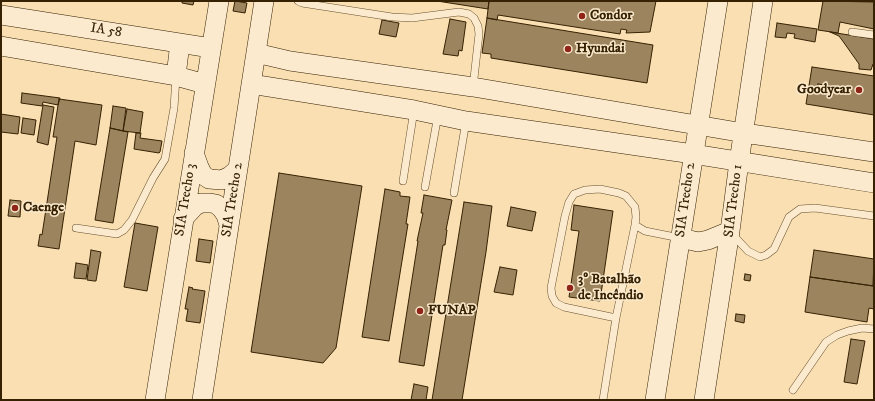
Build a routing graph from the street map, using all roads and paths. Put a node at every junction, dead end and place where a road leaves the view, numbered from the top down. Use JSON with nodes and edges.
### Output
{"nodes":[{"id":1,"x":219,"y":1,"type":"edge"},
{"id":2,"x":264,"y":1,"type":"edge"},
{"id":3,"x":298,"y":1,"type":"edge"},
{"id":4,"x":718,"y":1,"type":"edge"},
{"id":5,"x":763,"y":1,"type":"edge"},
{"id":6,"x":1,"y":14,"type":"edge"},
{"id":7,"x":852,"y":32,"type":"dead end"},
{"id":8,"x":874,"y":35,"type":"edge"},
{"id":9,"x":180,"y":43,"type":"junction"},
{"id":10,"x":1,"y":46,"type":"edge"},
{"id":11,"x":211,"y":48,"type":"junction"},
{"id":12,"x":256,"y":53,"type":"junction"},
{"id":13,"x":176,"y":76,"type":"junction"},
{"id":14,"x":205,"y":84,"type":"junction"},
{"id":15,"x":251,"y":84,"type":"junction"},
{"id":16,"x":473,"y":87,"type":"junction"},
{"id":17,"x":414,"y":110,"type":"junction"},
{"id":18,"x":438,"y":115,"type":"junction"},
{"id":19,"x":466,"y":121,"type":"junction"},
{"id":20,"x":698,"y":125,"type":"junction"},
{"id":21,"x":744,"y":133,"type":"junction"},
{"id":22,"x":874,"y":152,"type":"edge"},
{"id":23,"x":194,"y":153,"type":"junction"},
{"id":24,"x":693,"y":154,"type":"junction"},
{"id":25,"x":739,"y":162,"type":"junction"},
{"id":26,"x":238,"y":169,"type":"junction"},
{"id":27,"x":403,"y":181,"type":"dead end"},
{"id":28,"x":874,"y":183,"type":"edge"},
{"id":29,"x":425,"y":187,"type":"dead end"},
{"id":30,"x":454,"y":193,"type":"dead end"},
{"id":31,"x":874,"y":216,"type":"edge"},
{"id":32,"x":183,"y":219,"type":"junction"},
{"id":33,"x":229,"y":226,"type":"junction"},
{"id":34,"x":635,"y":226,"type":"junction"},
{"id":35,"x":76,"y":228,"type":"dead end"},
{"id":36,"x":730,"y":231,"type":"junction"},
{"id":37,"x":680,"y":238,"type":"junction"},
{"id":38,"x":616,"y":318,"type":"junction"},
{"id":39,"x":874,"y":329,"type":"edge"},
{"id":40,"x":793,"y":390,"type":"dead end"},
{"id":41,"x":154,"y":400,"type":"edge"},
{"id":42,"x":202,"y":400,"type":"edge"},
{"id":43,"x":603,"y":400,"type":"edge"},
{"id":44,"x":655,"y":400,"type":"edge"},
{"id":45,"x":704,"y":400,"type":"edge"}],
"edges":[{"from":1,"to":11,"type":"main road","name":"SIA Trecho 3"},
{"from":2,"to":12,"type":"main road","name":"SIA Trecho 2"},
{"from":3,"to":16,"type":"lane"},
{"from":4,"to":20,"type":"main road","name":"SIA Trecho 2"},
{"from":5,"to":21,"type":"main road","name":"SIA Trecho 1"},
{"from":6,"to":9,"type":"main road","name":"IA 58"},
{"from":7,"to":8,"type":"lane"},
{"from":9,"to":11,"type":"main road","name":"IA 58"},
{"from":9,"to":13,"type":"main road"},
{"from":10,"to":13,"type":"main road"},
{"from":11,"to":14,"type":"main road","name":"SIA Trecho 3"},
{"from":12,"to":15,"type":"main road","name":"SIA Trecho 2"},
{"from":12,"to":16,"type":"main road"},
{"from":13,"to":14,"type":"main road"},
{"from":13,"to":35,"type":"lane"},
{"from":14,"to":23,"type":"main road","name":"SIA Trecho 3"},
{"from":15,"to":17,"type":"main road"},
{"from":15,"to":26,"type":"main road","name":"SIA Trecho 2"},
{"from":16,"to":20,"type":"main road"},
{"from":17,"to":18,"type":"main road"},
{"from":17,"to":27,"type":"lane"},
{"from":18,"to":19,"type":"main road"},
{"from":18,"to":29,"type":"lane"},
{"from":19,"to":24,"type":"main road"},
{"from":19,"to":30,"type":"lane"},
{"from":20,"to":21,"type":"main road"},
{"from":20,"to":24,"type":"main road","name":"SIA Trecho 2"},
{"from":21,"to":22,"type":"main road"},
{"from":21,"to":25,"type":"main road","name":"SIA Trecho 1"},
{"from":23,"to":26,"type":"main road"},
{"from":23,"to":32,"type":"main road","name":"SIA Trecho 3"},
{"from":24,"to":25,"type":"main road"},
{"from":24,"to":37,"type":"main road","name":"SIA Trecho 2"},
{"from":25,"to":28,"type":"main road"},
{"from":25,"to":36,"type":"main road","name":"SIA Trecho 1"},
{"from":26,"to":33,"type":"main road","name":"SIA Trecho 2"},
{"from":31,"to":36,"type":"lane"},
{"from":32,"to":33,"type":"main road"},
{"from":32,"to":41,"type":"main road","name":"SIA Trecho 3"},
{"from":33,"to":42,"type":"main road","name":"SIA Trecho 2"},
{"from":34,"to":37,"type":"lane"},
{"from":34,"to":38,"type":"lane"},
{"from":34,"to":38,"type":"lane"},
{"from":36,"to":37,"type":"main road"},
{"from":36,"to":45,"type":"main road","name":"SIA Trecho 1"},
{"from":37,"to":44,"type":"main road","name":"SIA Trecho 2"},
{"from":38,"to":43,"type":"lane"},
{"from":39,"to":40,"type":"lane"}]}
